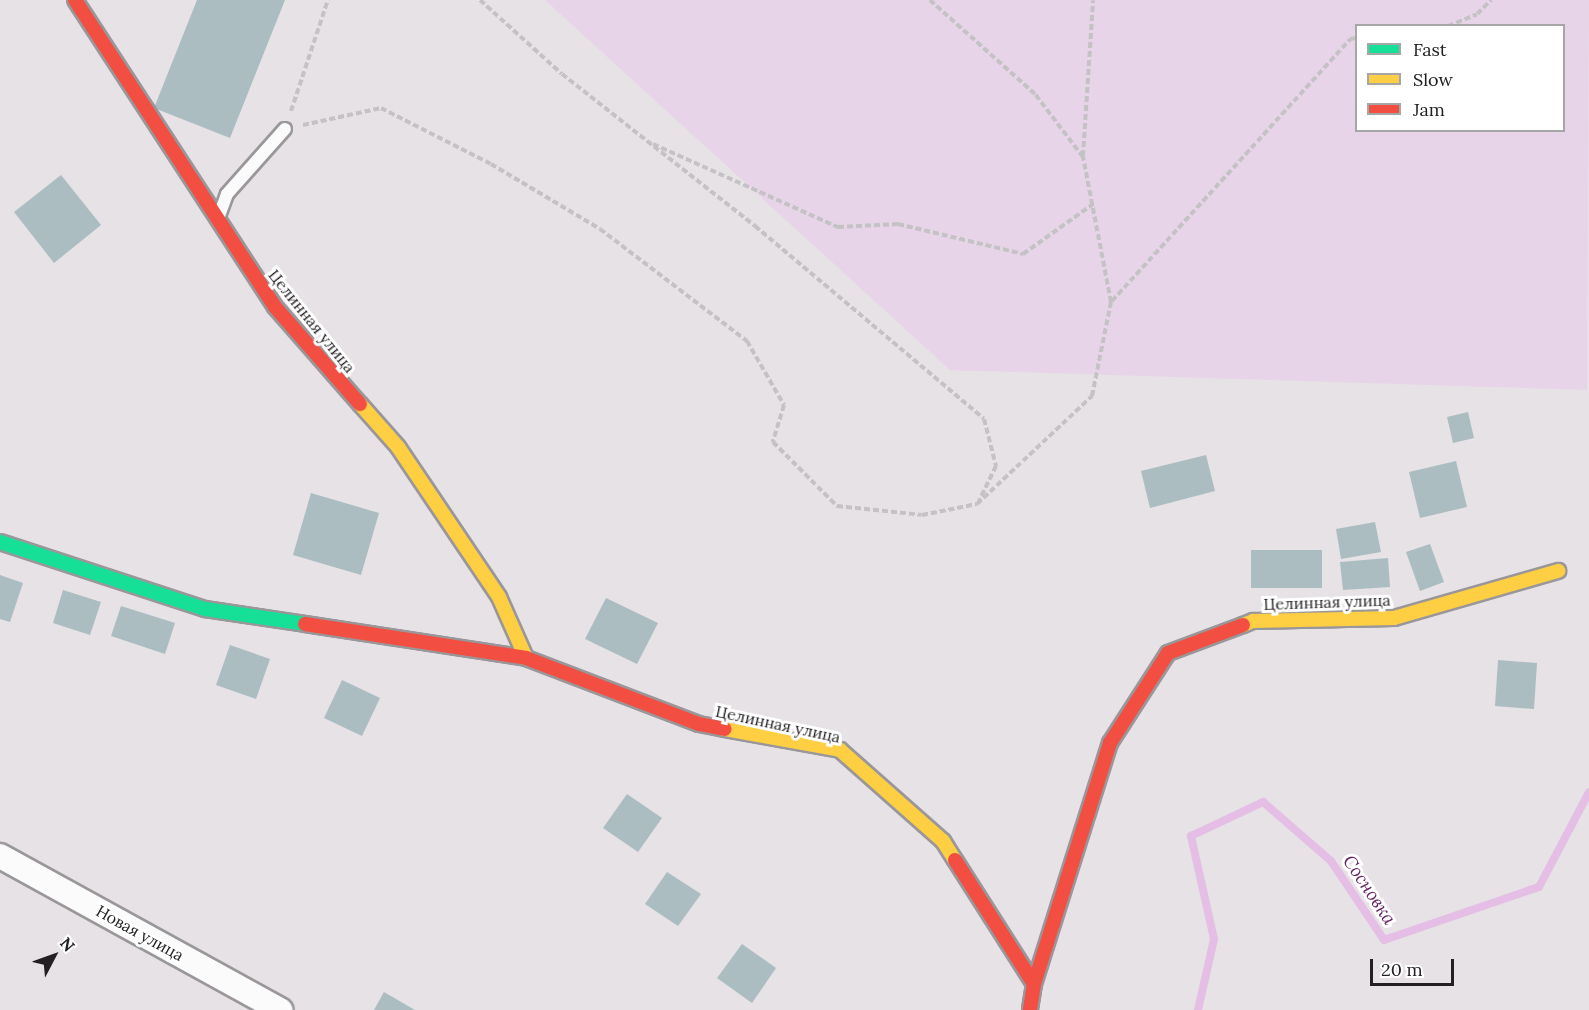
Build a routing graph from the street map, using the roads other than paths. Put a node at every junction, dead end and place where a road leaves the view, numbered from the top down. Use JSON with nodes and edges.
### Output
{"nodes":[{"id":1,"x":75,"y":0,"type":"edge"},
{"id":2,"x":285,"y":129,"type":"road end"},
{"id":3,"x":217,"y":222,"type":"junction"},
{"id":4,"x":0,"y":542,"type":"edge"},
{"id":5,"x":1558,"y":571,"type":"dead end"},
{"id":6,"x":526,"y":658,"type":"junction"},
{"id":7,"x":0,"y":855,"type":"edge"},
{"id":8,"x":1034,"y":984,"type":"junction"},
{"id":9,"x":280,"y":1010,"type":"edge"},
{"id":10,"x":1030,"y":1010,"type":"edge"}],
"edges":[{"from":1,"to":3,"type":"street","name":"Целинная улица"},
{"from":2,"to":3,"type":"lane"},
{"from":3,"to":6,"type":"street","name":"Целинная улица"},
{"from":4,"to":6,"type":"street","name":"Целинная улица"},
{"from":5,"to":8,"type":"street","name":"Целинная улица"},
{"from":6,"to":8,"type":"street","name":"Целинная улица"},
{"from":7,"to":9,"type":"street","name":"Новая улица"},
{"from":8,"to":10,"type":"street","name":"Целинная улица"}]}
